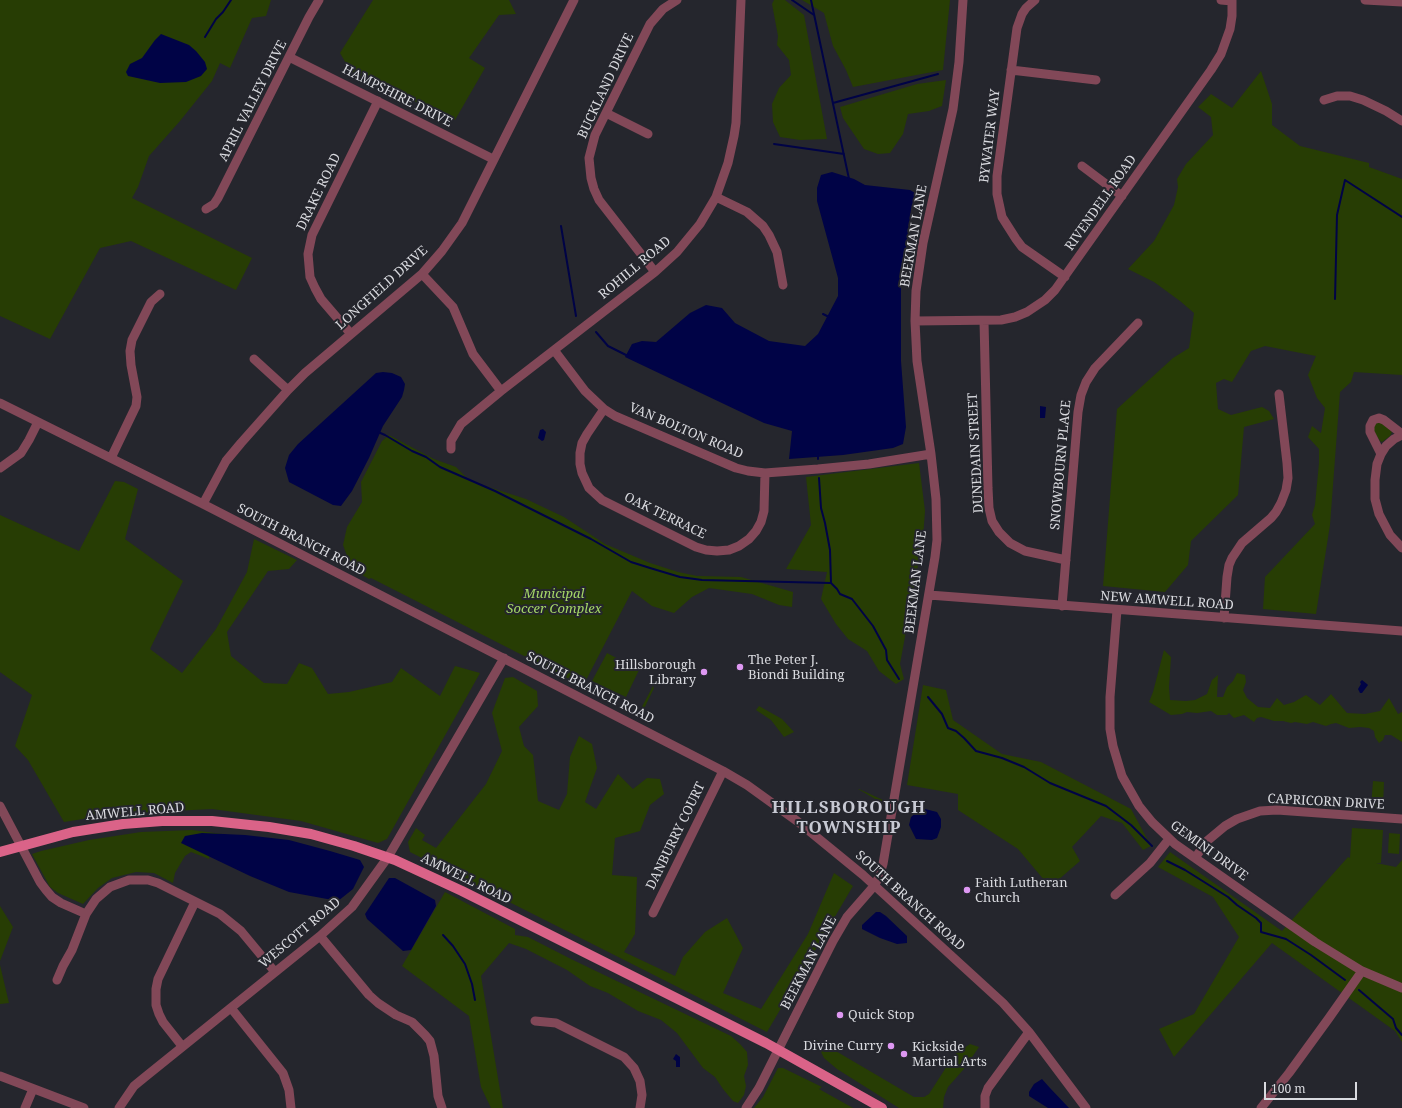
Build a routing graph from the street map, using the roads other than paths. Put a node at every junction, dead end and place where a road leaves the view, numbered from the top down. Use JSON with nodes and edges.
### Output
{"nodes":[{"id":1,"x":319,"y":0,"type":"edge"},
{"id":2,"x":574,"y":0,"type":"edge"},
{"id":3,"x":677,"y":0,"type":"edge"},
{"id":4,"x":741,"y":0,"type":"edge"},
{"id":5,"x":963,"y":0,"type":"edge"},
{"id":6,"x":1035,"y":0,"type":"edge"},
{"id":7,"x":1221,"y":0,"type":"edge"},
{"id":8,"x":1232,"y":0,"type":"edge"},
{"id":9,"x":1365,"y":0,"type":"edge"},
{"id":10,"x":1402,"y":2,"type":"edge"},
{"id":11,"x":289,"y":57,"type":"junction"},
{"id":12,"x":1011,"y":70,"type":"junction"},
{"id":13,"x":1096,"y":80,"type":"dead end"},
{"id":14,"x":1324,"y":100,"type":"dead end"},
{"id":15,"x":378,"y":101,"type":"junction"},
{"id":16,"x":606,"y":113,"type":"junction"},
{"id":17,"x":1402,"y":121,"type":"edge"},
{"id":18,"x":648,"y":134,"type":"dead end"},
{"id":19,"x":493,"y":159,"type":"junction"},
{"id":20,"x":1082,"y":166,"type":"dead end"},
{"id":21,"x":1122,"y":196,"type":"junction"},
{"id":22,"x":716,"y":197,"type":"junction"},
{"id":23,"x":206,"y":209,"type":"dead end"},
{"id":24,"x":655,"y":272,"type":"junction"},
{"id":25,"x":422,"y":274,"type":"junction"},
{"id":26,"x":1065,"y":277,"type":"junction"},
{"id":27,"x":783,"y":285,"type":"dead end"},
{"id":28,"x":160,"y":294,"type":"dead end"},
{"id":29,"x":915,"y":321,"type":"junction"},
{"id":30,"x":984,"y":321,"type":"junction"},
{"id":31,"x":1138,"y":324,"type":"dead end"},
{"id":32,"x":351,"y":334,"type":"junction"},
{"id":33,"x":554,"y":350,"type":"junction"},
{"id":34,"x":254,"y":359,"type":"dead end"},
{"id":35,"x":288,"y":390,"type":"junction"},
{"id":36,"x":501,"y":391,"type":"junction"},
{"id":37,"x":1278,"y":394,"type":"dead end"},
{"id":38,"x":0,"y":403,"type":"edge"},
{"id":39,"x":604,"y":409,"type":"junction"},
{"id":40,"x":38,"y":422,"type":"junction"},
{"id":41,"x":1402,"y":434,"type":"edge"},
{"id":42,"x":451,"y":449,"type":"dead end"},
{"id":43,"x":931,"y":454,"type":"junction"},
{"id":44,"x":1381,"y":454,"type":"junction"},
{"id":45,"x":111,"y":458,"type":"junction"},
{"id":46,"x":0,"y":468,"type":"edge"},
{"id":47,"x":765,"y":472,"type":"junction"},
{"id":48,"x":203,"y":504,"type":"junction"},
{"id":49,"x":1402,"y":548,"type":"edge"},
{"id":50,"x":1066,"y":560,"type":"junction"},
{"id":51,"x":929,"y":596,"type":"junction"},
{"id":52,"x":1062,"y":606,"type":"junction"},
{"id":53,"x":1117,"y":610,"type":"junction"},
{"id":54,"x":1224,"y":618,"type":"junction"},
{"id":55,"x":1402,"y":631,"type":"edge"},
{"id":56,"x":504,"y":658,"type":"junction"},
{"id":57,"x":723,"y":771,"type":"junction"},
{"id":58,"x":0,"y":806,"type":"edge"},
{"id":59,"x":1402,"y":819,"type":"edge"},
{"id":60,"x":1169,"y":839,"type":"junction"},
{"id":61,"x":21,"y":846,"type":"junction"},
{"id":62,"x":0,"y":852,"type":"edge"},
{"id":63,"x":388,"y":857,"type":"junction"},
{"id":64,"x":1195,"y":858,"type":"junction"},
{"id":65,"x":874,"y":886,"type":"junction"},
{"id":66,"x":1115,"y":896,"type":"dead end"},
{"id":67,"x":195,"y":902,"type":"junction"},
{"id":68,"x":653,"y":913,"type":"dead end"},
{"id":69,"x":86,"y":914,"type":"junction"},
{"id":70,"x":320,"y":936,"type":"junction"},
{"id":71,"x":1362,"y":971,"type":"junction"},
{"id":72,"x":275,"y":972,"type":"junction"},
{"id":73,"x":57,"y":980,"type":"dead end"},
{"id":74,"x":1402,"y":988,"type":"edge"},
{"id":75,"x":231,"y":1008,"type":"junction"},
{"id":76,"x":534,"y":1021,"type":"dead end"},
{"id":77,"x":1029,"y":1032,"type":"junction"},
{"id":78,"x":182,"y":1046,"type":"junction"},
{"id":79,"x":778,"y":1050,"type":"junction"},
{"id":80,"x":0,"y":1076,"type":"edge"},
{"id":81,"x":33,"y":1088,"type":"junction"},
{"id":82,"x":25,"y":1108,"type":"edge"},
{"id":83,"x":84,"y":1108,"type":"edge"},
{"id":84,"x":119,"y":1108,"type":"edge"},
{"id":85,"x":291,"y":1108,"type":"edge"},
{"id":86,"x":442,"y":1108,"type":"edge"},
{"id":87,"x":640,"y":1108,"type":"edge"},
{"id":88,"x":746,"y":1108,"type":"edge"},
{"id":89,"x":882,"y":1108,"type":"edge"},
{"id":90,"x":985,"y":1108,"type":"edge"},
{"id":91,"x":1086,"y":1108,"type":"edge"},
{"id":92,"x":1261,"y":1108,"type":"edge"}],
"edges":[{"from":1,"to":11,"type":"street","name":"APRIL VALLEY DRIVE"},
{"from":2,"to":19,"type":"street","name":"LONGFIELD DRIVE"},
{"from":3,"to":16,"type":"street","name":"BUCKLAND DRIVE"},
{"from":4,"to":22,"type":"street","name":"ROHILL ROAD"},
{"from":5,"to":29,"type":"street","name":"BEEKMAN LANE"},
{"from":6,"to":12,"type":"street","name":"BYWATER WAY"},
{"from":7,"to":8,"type":"street"},
{"from":8,"to":21,"type":"street","name":"RIVENDELL ROAD"},
{"from":9,"to":10,"type":"street"},
{"from":11,"to":15,"type":"street","name":"HAMPSHIRE DRIVE"},
{"from":11,"to":23,"type":"street","name":"APRIL VALLEY DRIVE"},
{"from":12,"to":13,"type":"street"},
{"from":12,"to":26,"type":"street","name":"BYWATER WAY"},
{"from":14,"to":17,"type":"street"},
{"from":15,"to":19,"type":"street","name":"HAMPSHIRE DRIVE"},
{"from":15,"to":32,"type":"street","name":"DRAKE ROAD"},
{"from":16,"to":18,"type":"street"},
{"from":16,"to":24,"type":"street","name":"BUCKLAND DRIVE"},
{"from":19,"to":25,"type":"street","name":"LONGFIELD DRIVE"},
{"from":20,"to":21,"type":"street"},
{"from":21,"to":26,"type":"street","name":"RIVENDELL ROAD"},
{"from":22,"to":24,"type":"street","name":"ROHILL ROAD"},
{"from":22,"to":27,"type":"street"},
{"from":24,"to":33,"type":"street","name":"ROHILL ROAD"},
{"from":25,"to":32,"type":"street","name":"LONGFIELD DRIVE"},
{"from":25,"to":36,"type":"street"},
{"from":26,"to":30,"type":"street","name":"RIVENDELL ROAD"},
{"from":28,"to":45,"type":"street"},
{"from":29,"to":30,"type":"street","name":"RIVENDELL ROAD"},
{"from":29,"to":43,"type":"street","name":"BEEKMAN LANE"},
{"from":30,"to":50,"type":"street","name":"DUNEDAIN STREET"},
{"from":31,"to":50,"type":"street","name":"SNOWBOURN PLACE"},
{"from":32,"to":35,"type":"street","name":"LONGFIELD DRIVE"},
{"from":33,"to":36,"type":"street","name":"ROHILL ROAD"},
{"from":33,"to":39,"type":"street","name":"VAN BOLTON ROAD"},
{"from":34,"to":35,"type":"street"},
{"from":35,"to":48,"type":"street","name":"LONGFIELD DRIVE"},
{"from":36,"to":42,"type":"street","name":"ROHILL ROAD"},
{"from":37,"to":54,"type":"street"},
{"from":38,"to":40,"type":"street","name":"SOUTH BRANCH ROAD"},
{"from":39,"to":47,"type":"street","name":"VAN BOLTON ROAD"},
{"from":39,"to":47,"type":"street","name":"OAK TERRACE"},
{"from":40,"to":45,"type":"street","name":"SOUTH BRANCH ROAD"},
{"from":40,"to":46,"type":"street"},
{"from":41,"to":44,"type":"street"},
{"from":41,"to":44,"type":"street"},
{"from":43,"to":47,"type":"street","name":"VAN BOLTON ROAD"},
{"from":43,"to":51,"type":"street","name":"BEEKMAN LANE"},
{"from":44,"to":49,"type":"street"},
{"from":45,"to":48,"type":"street","name":"SOUTH BRANCH ROAD"},
{"from":48,"to":56,"type":"street","name":"SOUTH BRANCH ROAD"},
{"from":50,"to":52,"type":"street","name":"SNOWBOURN PLACE"},
{"from":51,"to":52,"type":"street","name":"NEW AMWELL ROAD"},
{"from":51,"to":65,"type":"street","name":"BEEKMAN LANE"},
{"from":52,"to":53,"type":"street","name":"NEW AMWELL ROAD"},
{"from":53,"to":54,"type":"street","name":"NEW AMWELL ROAD"},
{"from":53,"to":60,"type":"street","name":"GEMINI DRIVE"},
{"from":54,"to":55,"type":"street","name":"NEW AMWELL ROAD"},
{"from":56,"to":57,"type":"street","name":"SOUTH BRANCH ROAD"},
{"from":56,"to":63,"type":"street","name":"WESCOTT ROAD"},
{"from":57,"to":65,"type":"street","name":"SOUTH BRANCH ROAD"},
{"from":57,"to":68,"type":"street","name":"DANBURRY COURT"},
{"from":58,"to":61,"type":"street"},
{"from":59,"to":64,"type":"street","name":"CAPRICORN DRIVE"},
{"from":60,"to":64,"type":"street","name":"GEMINI DRIVE"},
{"from":60,"to":66,"type":"street"},
{"from":61,"to":62,"type":"main road","name":"AMWELL ROAD"},
{"from":61,"to":63,"type":"main road","name":"AMWELL ROAD"},
{"from":61,"to":69,"type":"street"},
{"from":63,"to":70,"type":"street","name":"WESCOTT ROAD"},
{"from":63,"to":79,"type":"main road","name":"AMWELL ROAD"},
{"from":64,"to":71,"type":"street","name":"GEMINI DRIVE"},
{"from":65,"to":77,"type":"street","name":"SOUTH BRANCH ROAD"},
{"from":65,"to":79,"type":"street","name":"BEEKMAN LANE"},
{"from":67,"to":69,"type":"street"},
{"from":67,"to":72,"type":"street"},
{"from":67,"to":78,"type":"street"},
{"from":69,"to":73,"type":"street"},
{"from":70,"to":72,"type":"street","name":"WESCOTT ROAD"},
{"from":70,"to":86,"type":"street"},
{"from":71,"to":74,"type":"street","name":"GEMINI DRIVE"},
{"from":71,"to":92,"type":"street"},
{"from":72,"to":75,"type":"street","name":"WESCOTT ROAD"},
{"from":75,"to":78,"type":"street","name":"WESCOTT ROAD"},
{"from":75,"to":85,"type":"street"},
{"from":76,"to":87,"type":"street"},
{"from":77,"to":90,"type":"street"},
{"from":77,"to":91,"type":"street","name":"SOUTH BRANCH ROAD"},
{"from":78,"to":84,"type":"street","name":"WESCOTT ROAD"},
{"from":79,"to":88,"type":"street","name":"BEEKMAN LANE"},
{"from":79,"to":89,"type":"main road","name":"AMWELL ROAD"},
{"from":80,"to":81,"type":"street"},
{"from":81,"to":82,"type":"street"},
{"from":81,"to":83,"type":"street"}]}
